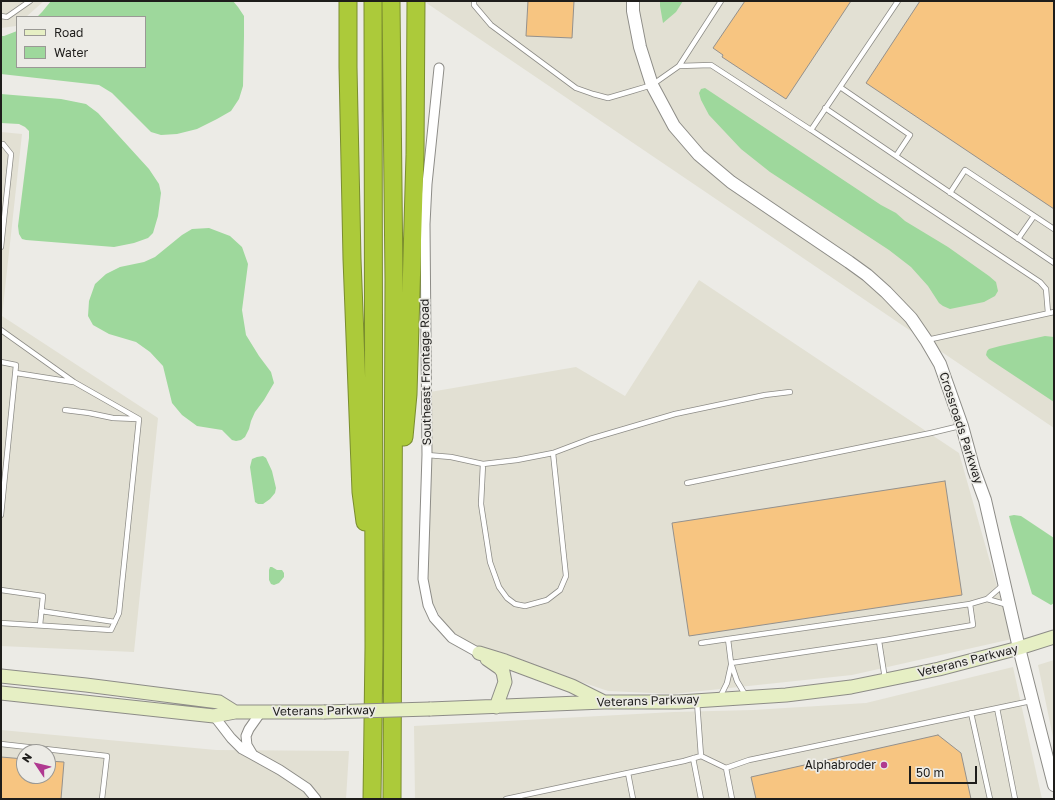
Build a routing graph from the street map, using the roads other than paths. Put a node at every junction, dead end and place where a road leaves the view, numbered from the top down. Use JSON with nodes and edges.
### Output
{"nodes":[{"id":1,"x":30,"y":1,"type":"edge"},
{"id":2,"x":348,"y":1,"type":"edge"},
{"id":3,"x":373,"y":1,"type":"edge"},
{"id":4,"x":391,"y":1,"type":"edge"},
{"id":5,"x":416,"y":1,"type":"edge"},
{"id":6,"x":474,"y":1,"type":"edge"},
{"id":7,"x":633,"y":1,"type":"edge"},
{"id":8,"x":721,"y":1,"type":"edge"},
{"id":9,"x":898,"y":1,"type":"edge"},
{"id":10,"x":1,"y":16,"type":"edge"},
{"id":11,"x":679,"y":66,"type":"junction"},
{"id":12,"x":439,"y":68,"type":"dead end"},
{"id":13,"x":652,"y":85,"type":"junction"},
{"id":14,"x":840,"y":87,"type":"junction"},
{"id":15,"x":825,"y":108,"type":"junction"},
{"id":16,"x":811,"y":130,"type":"junction"},
{"id":17,"x":1,"y":144,"type":"edge"},
{"id":18,"x":896,"y":156,"type":"junction"},
{"id":19,"x":950,"y":193,"type":"junction"},
{"id":20,"x":1034,"y":216,"type":"junction"},
{"id":21,"x":1054,"y":229,"type":"edge"},
{"id":22,"x":1018,"y":239,"type":"junction"},
{"id":23,"x":1,"y":247,"type":"edge"},
{"id":24,"x":1054,"y":263,"type":"edge"},
{"id":25,"x":1054,"y":312,"type":"edge"},
{"id":26,"x":1048,"y":313,"type":"junction"},
{"id":27,"x":1,"y":330,"type":"edge"},
{"id":28,"x":926,"y":340,"type":"junction"},
{"id":29,"x":1,"y":362,"type":"edge"},
{"id":30,"x":16,"y":373,"type":"junction"},
{"id":31,"x":74,"y":382,"type":"junction"},
{"id":32,"x":790,"y":392,"type":"dead end"},
{"id":33,"x":65,"y":410,"type":"dead end"},
{"id":34,"x":139,"y":419,"type":"junction"},
{"id":35,"x":962,"y":426,"type":"junction"},
{"id":36,"x":553,"y":453,"type":"junction"},
{"id":37,"x":427,"y":455,"type":"junction"},
{"id":38,"x":483,"y":464,"type":"junction"},
{"id":39,"x":687,"y":483,"type":"dead end"},
{"id":40,"x":1,"y":515,"type":"edge"},
{"id":41,"x":394,"y":583,"type":"junction"},
{"id":42,"x":1004,"y":584,"type":"junction"},
{"id":43,"x":374,"y":585,"type":"junction"},
{"id":44,"x":1,"y":590,"type":"edge"},
{"id":45,"x":987,"y":599,"type":"junction"},
{"id":46,"x":970,"y":604,"type":"junction"},
{"id":47,"x":1010,"y":606,"type":"junction"},
{"id":48,"x":42,"y":611,"type":"junction"},
{"id":49,"x":115,"y":622,"type":"junction"},
{"id":50,"x":1,"y":623,"type":"edge"},
{"id":51,"x":40,"y":625,"type":"junction"},
{"id":52,"x":1054,"y":637,"type":"edge"},
{"id":53,"x":728,"y":639,"type":"junction"},
{"id":54,"x":879,"y":641,"type":"junction"},
{"id":55,"x":701,"y":643,"type":"dead end"},
{"id":56,"x":1019,"y":648,"type":"junction"},
{"id":57,"x":479,"y":653,"type":"junction"},
{"id":58,"x":731,"y":663,"type":"junction"},
{"id":59,"x":1,"y":676,"type":"edge"},
{"id":60,"x":885,"y":680,"type":"junction"},
{"id":61,"x":1,"y":693,"type":"edge"},
{"id":62,"x":747,"y":697,"type":"junction"},
{"id":63,"x":719,"y":699,"type":"junction"},
{"id":64,"x":697,"y":700,"type":"junction"},
{"id":65,"x":1033,"y":700,"type":"junction"},
{"id":66,"x":604,"y":702,"type":"junction"},
{"id":67,"x":496,"y":707,"type":"junction"},
{"id":68,"x":997,"y":708,"type":"junction"},
{"id":69,"x":235,"y":712,"type":"junction"},
{"id":70,"x":262,"y":712,"type":"junction"},
{"id":71,"x":971,"y":713,"type":"junction"},
{"id":72,"x":214,"y":716,"type":"junction"},
{"id":73,"x":1,"y":744,"type":"edge"},
{"id":74,"x":252,"y":755,"type":"junction"},
{"id":75,"x":701,"y":756,"type":"junction"},
{"id":76,"x":693,"y":758,"type":"junction"},
{"id":77,"x":726,"y":768,"type":"junction"},
{"id":78,"x":628,"y":773,"type":"junction"},
{"id":79,"x":1054,"y":785,"type":"edge"},
{"id":80,"x":102,"y":799,"type":"edge"},
{"id":81,"x":316,"y":799,"type":"edge"},
{"id":82,"x":372,"y":799,"type":"edge"},
{"id":83,"x":392,"y":799,"type":"edge"},
{"id":84,"x":506,"y":799,"type":"edge"},
{"id":85,"x":633,"y":799,"type":"edge"},
{"id":86,"x":701,"y":799,"type":"edge"},
{"id":87,"x":732,"y":799,"type":"edge"},
{"id":88,"x":990,"y":799,"type":"edge"},
{"id":89,"x":1015,"y":799,"type":"edge"}],
"edges":[{"from":1,"to":10,"type":"lane"},
{"from":2,"to":43,"type":"highway"},
{"from":3,"to":43,"type":"highway"},
{"from":4,"to":41,"type":"highway"},
{"from":5,"to":41,"type":"highway"},
{"from":6,"to":13,"type":"lane"},
{"from":7,"to":13,"type":"street","name":"Crossroads Parkway"},
{"from":8,"to":11,"type":"lane"},
{"from":9,"to":14,"type":"lane"},
{"from":11,"to":13,"type":"lane"},
{"from":11,"to":16,"type":"lane"},
{"from":12,"to":37,"type":"street","name":"Southeast Frontage Road"},
{"from":13,"to":28,"type":"street","name":"Crossroads Parkway"},
{"from":14,"to":15,"type":"lane"},
{"from":14,"to":18,"type":"lane"},
{"from":15,"to":16,"type":"lane"},
{"from":15,"to":18,"type":"lane"},
{"from":16,"to":26,"type":"lane"},
{"from":17,"to":23,"type":"lane"},
{"from":18,"to":19,"type":"lane"},
{"from":19,"to":20,"type":"lane"},
{"from":19,"to":22,"type":"lane"},
{"from":20,"to":21,"type":"lane"},
{"from":20,"to":22,"type":"lane"},
{"from":22,"to":24,"type":"lane"},
{"from":25,"to":26,"type":"lane"},
{"from":26,"to":28,"type":"lane"},
{"from":27,"to":31,"type":"lane"},
{"from":28,"to":35,"type":"street","name":"Crossroads Parkway"},
{"from":29,"to":30,"type":"lane"},
{"from":30,"to":31,"type":"lane"},
{"from":30,"to":40,"type":"lane"},
{"from":31,"to":34,"type":"lane"},
{"from":32,"to":36,"type":"lane"},
{"from":33,"to":34,"type":"lane"},
{"from":34,"to":49,"type":"lane"},
{"from":35,"to":39,"type":"lane"},
{"from":35,"to":42,"type":"street","name":"Crossroads Parkway"},
{"from":36,"to":38,"type":"lane"},
{"from":36,"to":38,"type":"lane"},
{"from":37,"to":38,"type":"lane"},
{"from":37,"to":57,"type":"street","name":"Southeast Frontage Road"},
{"from":41,"to":83,"type":"highway"},
{"from":42,"to":45,"type":"lane"},
{"from":42,"to":47,"type":"street","name":"Crossroads Parkway"},
{"from":43,"to":82,"type":"highway"},
{"from":44,"to":48,"type":"lane"},
{"from":45,"to":46,"type":"lane"},
{"from":45,"to":47,"type":"lane"},
{"from":46,"to":53,"type":"lane"},
{"from":46,"to":54,"type":"lane"},
{"from":47,"to":56,"type":"street","name":"Crossroads Parkway"},
{"from":48,"to":49,"type":"lane"},
{"from":48,"to":51,"type":"lane"},
{"from":49,"to":51,"type":"lane"},
{"from":50,"to":51,"type":"lane"},
{"from":52,"to":56,"type":"main road","name":"Veterans Parkway"},
{"from":53,"to":55,"type":"lane"},
{"from":53,"to":58,"type":"lane"},
{"from":54,"to":58,"type":"lane"},
{"from":54,"to":60,"type":"lane"},
{"from":56,"to":60,"type":"main road","name":"Veterans Parkway"},
{"from":56,"to":65,"type":"street","name":"Crossroads Parkway"},
{"from":57,"to":66,"type":"main road"},
{"from":57,"to":67,"type":"main road"},
{"from":58,"to":62,"type":"lane"},
{"from":58,"to":63,"type":"lane"},
{"from":59,"to":69,"type":"main road"},
{"from":60,"to":62,"type":"main road","name":"Veterans Parkway"},
{"from":61,"to":72,"type":"main road","name":"Veterans Parkway"},
{"from":62,"to":63,"type":"main road","name":"Veterans Parkway"},
{"from":63,"to":64,"type":"main road","name":"Veterans Parkway"},
{"from":64,"to":66,"type":"main road","name":"Veterans Parkway"},
{"from":64,"to":75,"type":"lane"},
{"from":65,"to":68,"type":"lane"},
{"from":65,"to":79,"type":"street","name":"Crossroads Parkway"},
{"from":66,"to":67,"type":"main road","name":"Veterans Parkway"},
{"from":67,"to":70,"type":"main road","name":"Veterans Parkway","bridge":true},
{"from":68,"to":71,"type":"lane"},
{"from":68,"to":89,"type":"lane"},
{"from":69,"to":70,"type":"main road","name":"Veterans Parkway"},
{"from":69,"to":72,"type":"main road","name":"Veterans Parkway"},
{"from":70,"to":74,"type":"street"},
{"from":71,"to":77,"type":"lane"},
{"from":71,"to":88,"type":"lane"},
{"from":72,"to":74,"type":"street"},
{"from":73,"to":80,"type":"lane"},
{"from":74,"to":81,"type":"street"},
{"from":75,"to":76,"type":"lane"},
{"from":75,"to":77,"type":"lane"},
{"from":76,"to":78,"type":"lane"},
{"from":76,"to":86,"type":"lane"},
{"from":77,"to":87,"type":"lane"},
{"from":78,"to":84,"type":"lane"},
{"from":78,"to":85,"type":"lane"}]}
